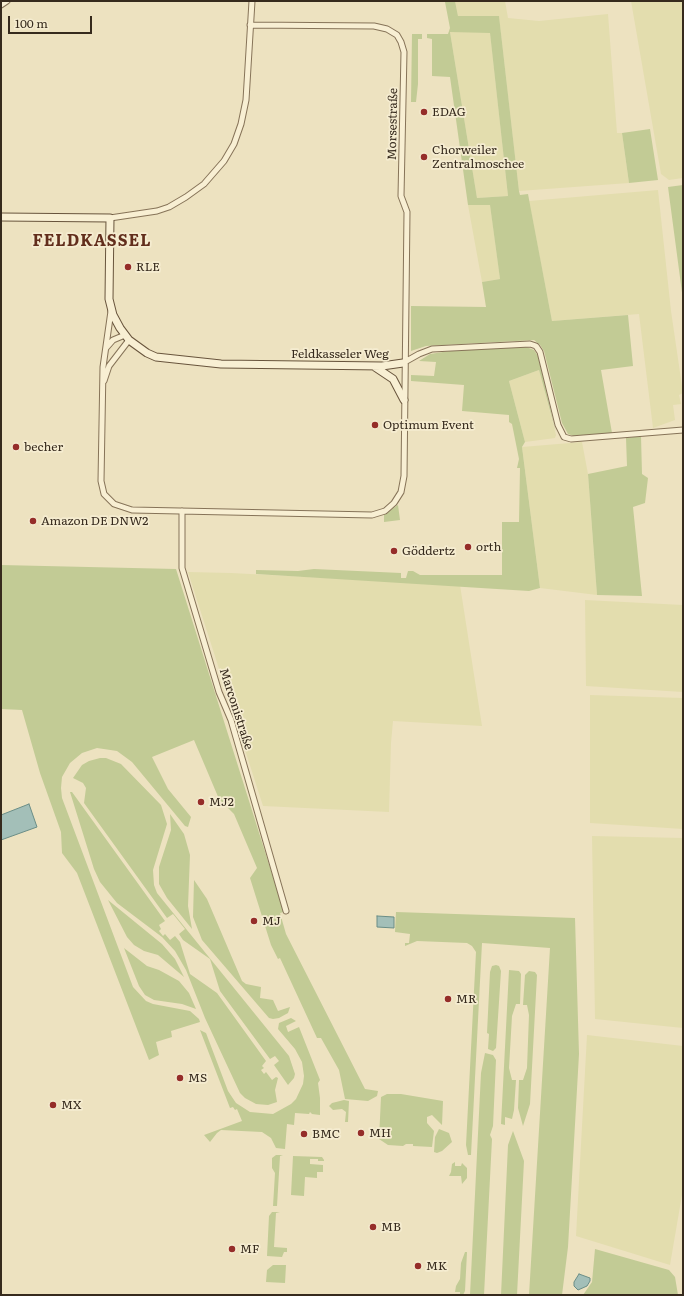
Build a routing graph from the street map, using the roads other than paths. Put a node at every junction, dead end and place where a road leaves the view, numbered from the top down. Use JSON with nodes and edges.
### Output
{"nodes":[{"id":1,"x":7,"y":1,"type":"edge"},
{"id":2,"x":252,"y":1,"type":"edge"},
{"id":3,"x":1,"y":5,"type":"edge"},
{"id":4,"x":250,"y":25,"type":"junction"},
{"id":5,"x":1,"y":217,"type":"edge"},
{"id":6,"x":110,"y":218,"type":"junction"},
{"id":7,"x":112,"y":308,"type":"junction"},
{"id":8,"x":127,"y":338,"type":"junction"},
{"id":9,"x":106,"y":349,"type":"junction"},
{"id":10,"x":404,"y":363,"type":"junction"},
{"id":11,"x":373,"y":366,"type":"junction"},
{"id":12,"x":102,"y":386,"type":"junction"},
{"id":13,"x":404,"y":400,"type":"junction"},
{"id":14,"x":683,"y":430,"type":"edge"},
{"id":15,"x":182,"y":511,"type":"junction"},
{"id":16,"x":286,"y":911,"type":"dead end"}],
"edges":[{"from":1,"to":3,"type":"street"},
{"from":2,"to":4,"type":"street"},
{"from":4,"to":6,"type":"street"},
{"from":4,"to":10,"type":"street","name":"Morsestraße"},
{"from":5,"to":6,"type":"street"},
{"from":6,"to":7,"type":"street","name":"Feldkasseler Weg"},
{"from":7,"to":8,"type":"street","name":"Feldkasseler Weg"},
{"from":7,"to":9,"type":"street"},
{"from":8,"to":9,"type":"street"},
{"from":8,"to":11,"type":"street","name":"Feldkasseler Weg"},
{"from":8,"to":12,"type":"street"},
{"from":9,"to":12,"type":"street"},
{"from":10,"to":11,"type":"street","name":"Feldkasseler Weg"},
{"from":10,"to":13,"type":"street"},
{"from":10,"to":14,"type":"street","name":"Feldkasseler Weg"},
{"from":11,"to":13,"type":"street"},
{"from":12,"to":15,"type":"street"},
{"from":13,"to":15,"type":"street"},
{"from":15,"to":16,"type":"street","name":"Marconistraße"}]}
